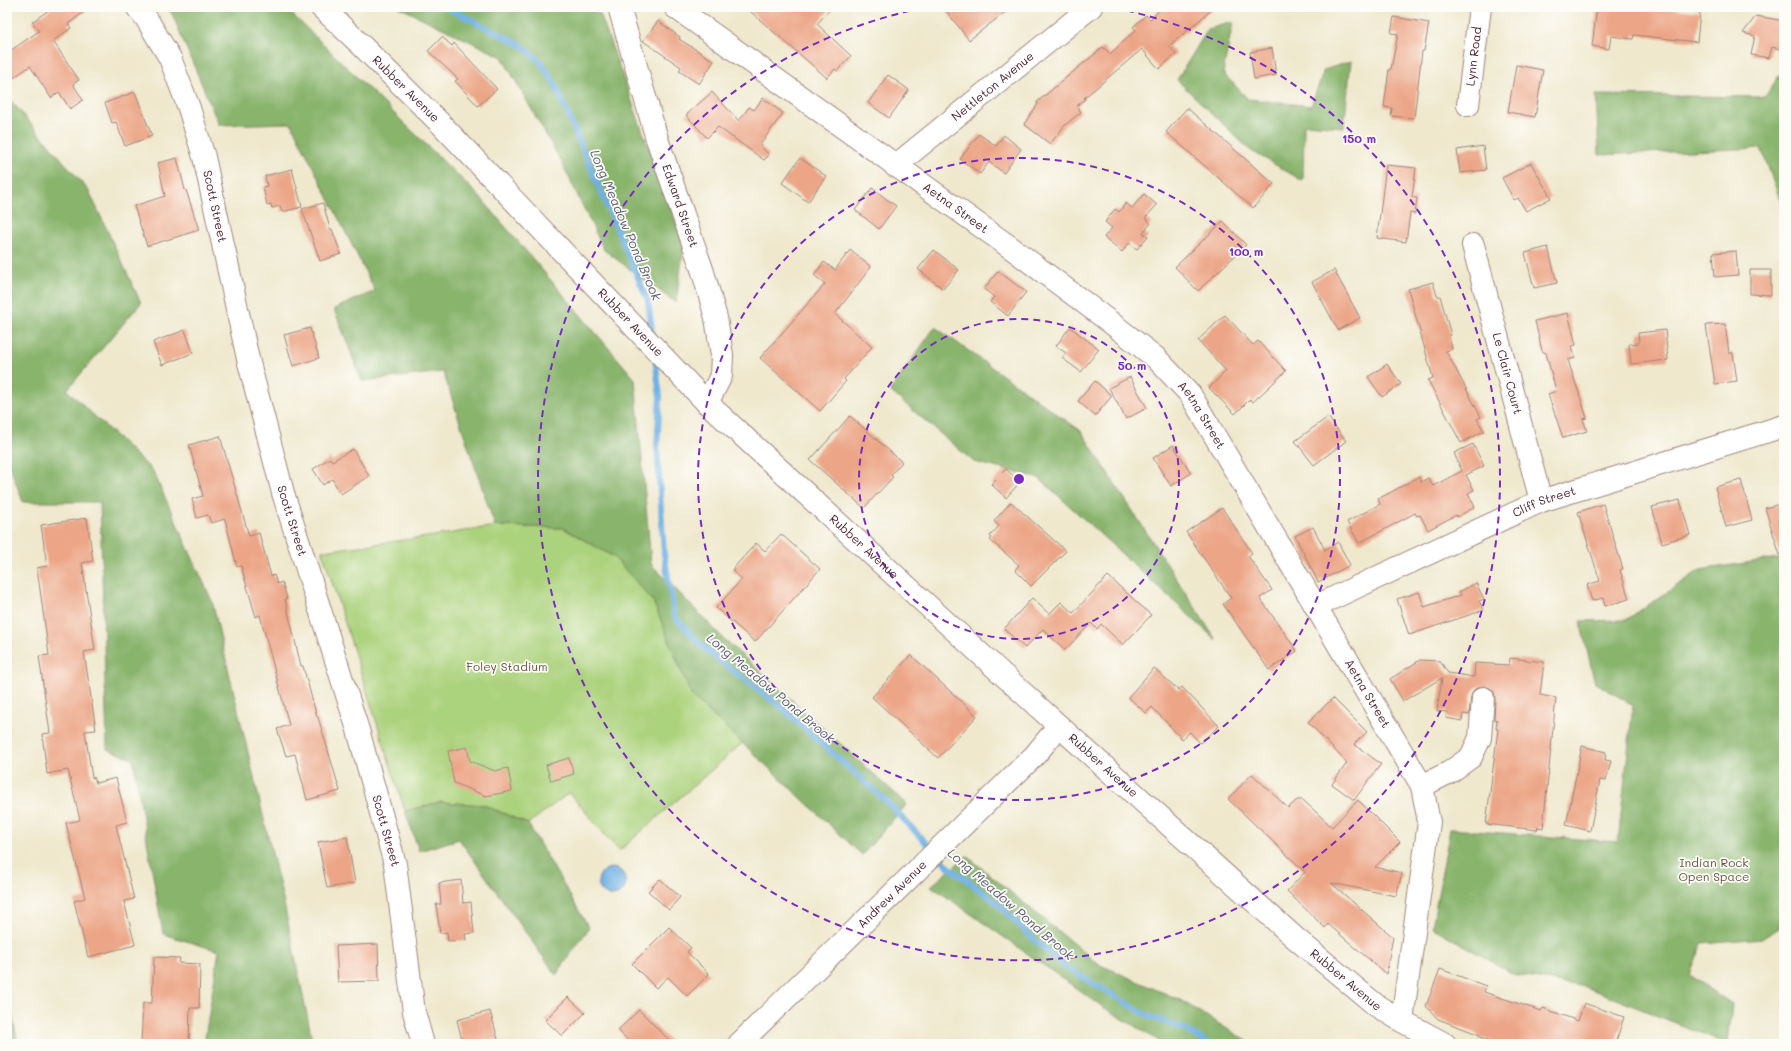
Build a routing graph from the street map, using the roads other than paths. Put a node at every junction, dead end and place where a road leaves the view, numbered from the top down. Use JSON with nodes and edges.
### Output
{"nodes":[{"id":1,"x":137,"y":7,"type":"edge"},
{"id":2,"x":321,"y":7,"type":"edge"},
{"id":3,"x":619,"y":7,"type":"edge"},
{"id":4,"x":1091,"y":7,"type":"edge"},
{"id":5,"x":1480,"y":7,"type":"edge"},
{"id":6,"x":686,"y":10,"type":"edge"},
{"id":7,"x":1468,"y":105,"type":"dead end"},
{"id":8,"x":895,"y":166,"type":"junction"},
{"id":9,"x":1473,"y":246,"type":"dead end"},
{"id":10,"x":707,"y":403,"type":"junction"},
{"id":11,"x":1784,"y":426,"type":"edge"},
{"id":12,"x":1541,"y":501,"type":"junction"},
{"id":13,"x":1316,"y":606,"type":"junction"},
{"id":14,"x":1483,"y":698,"type":"dead end"},
{"id":15,"x":1059,"y":726,"type":"junction"},
{"id":16,"x":1422,"y":786,"type":"junction"},
{"id":17,"x":1402,"y":1021,"type":"junction"},
{"id":18,"x":423,"y":1044,"type":"edge"},
{"id":19,"x":739,"y":1044,"type":"edge"},
{"id":20,"x":1445,"y":1044,"type":"edge"}],
"edges":[{"from":1,"to":18,"type":"street","name":"Scott Street"},
{"from":2,"to":10,"type":"street","name":"Rubber Avenue"},
{"from":3,"to":10,"type":"street","name":"Edward Street"},
{"from":4,"to":8,"type":"street","name":"Nettleton Avenue"},
{"from":5,"to":7,"type":"street","name":"Lynn Road"},
{"from":6,"to":8,"type":"street","name":"Aetna Street"},
{"from":8,"to":13,"type":"street","name":"Aetna Street"},
{"from":9,"to":12,"type":"street","name":"Le Clair Court"},
{"from":10,"to":15,"type":"street","name":"Rubber Avenue"},
{"from":11,"to":12,"type":"street","name":"Cliff Street"},
{"from":12,"to":13,"type":"street","name":"Cliff Street"},
{"from":13,"to":16,"type":"street","name":"Aetna Street"},
{"from":14,"to":16,"type":"street"},
{"from":15,"to":17,"type":"street","name":"Rubber Avenue"},
{"from":15,"to":19,"type":"street","name":"Andrew Avenue"},
{"from":16,"to":17,"type":"street","name":"Aetna Street"},
{"from":17,"to":20,"type":"street","name":"Rubber Avenue"}]}
